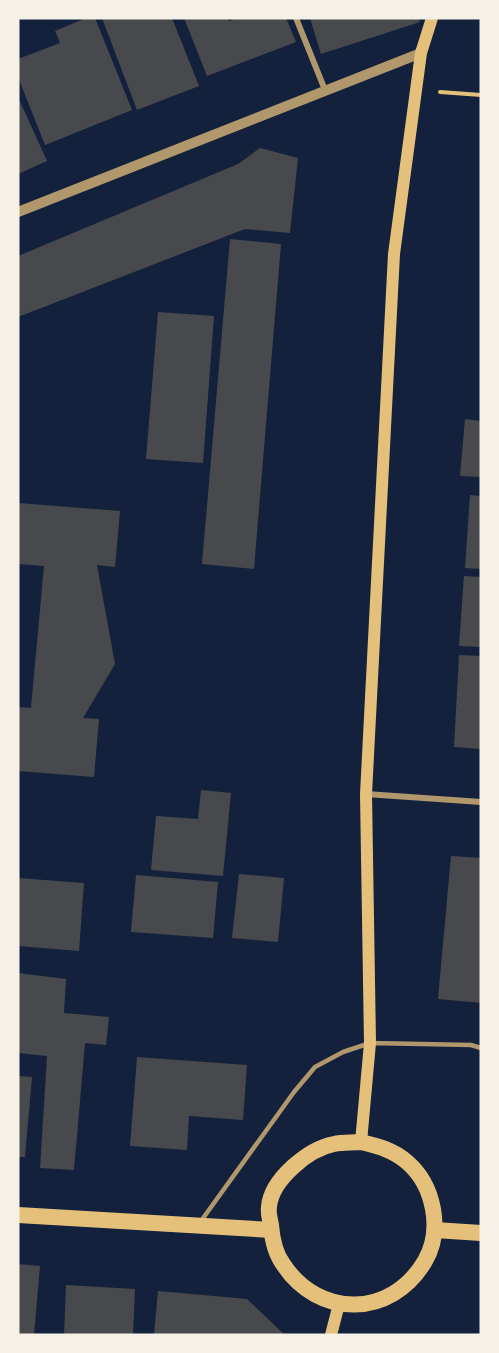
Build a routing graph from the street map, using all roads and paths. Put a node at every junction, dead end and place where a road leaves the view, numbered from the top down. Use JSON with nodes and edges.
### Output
{"nodes":[{"id":1,"x":296,"y":18,"type":"edge"},
{"id":2,"x":432,"y":18,"type":"edge"},
{"id":3,"x":421,"y":53,"type":"junction"},
{"id":4,"x":325,"y":90,"type":"junction"},
{"id":5,"x":416,"y":91,"type":"junction"},
{"id":6,"x":481,"y":95,"type":"edge"},
{"id":7,"x":18,"y":212,"type":"edge"},
{"id":8,"x":366,"y":794,"type":"junction"},
{"id":9,"x":481,"y":802,"type":"edge"},
{"id":10,"x":370,"y":1043,"type":"junction"},
{"id":11,"x":481,"y":1048,"type":"edge"},
{"id":12,"x":361,"y":1142,"type":"junction"},
{"id":13,"x":18,"y":1215,"type":"edge"},
{"id":14,"x":197,"y":1226,"type":"junction"},
{"id":15,"x":271,"y":1230,"type":"junction"},
{"id":16,"x":435,"y":1230,"type":"junction"},
{"id":17,"x":481,"y":1233,"type":"edge"},
{"id":18,"x":339,"y":1304,"type":"junction"},
{"id":19,"x":332,"y":1335,"type":"edge"}],
"edges":[{"from":1,"to":4,"type":"street"},
{"from":2,"to":3,"type":"main road"},
{"from":3,"to":4,"type":"street"},
{"from":3,"to":5,"type":"main road"},
{"from":4,"to":7,"type":"street"},
{"from":5,"to":6,"type":"path"},
{"from":5,"to":8,"type":"main road"},
{"from":8,"to":9,"type":"street"},
{"from":8,"to":10,"type":"main road"},
{"from":10,"to":11,"type":"lane"},
{"from":10,"to":12,"type":"main road"},
{"from":10,"to":14,"type":"lane"},
{"from":12,"to":15,"type":"highway"},
{"from":12,"to":16,"type":"highway"},
{"from":13,"to":14,"type":"highway"},
{"from":14,"to":15,"type":"highway"},
{"from":15,"to":18,"type":"highway"},
{"from":16,"to":17,"type":"highway"},
{"from":16,"to":18,"type":"highway"},
{"from":18,"to":19,"type":"main road"}]}
